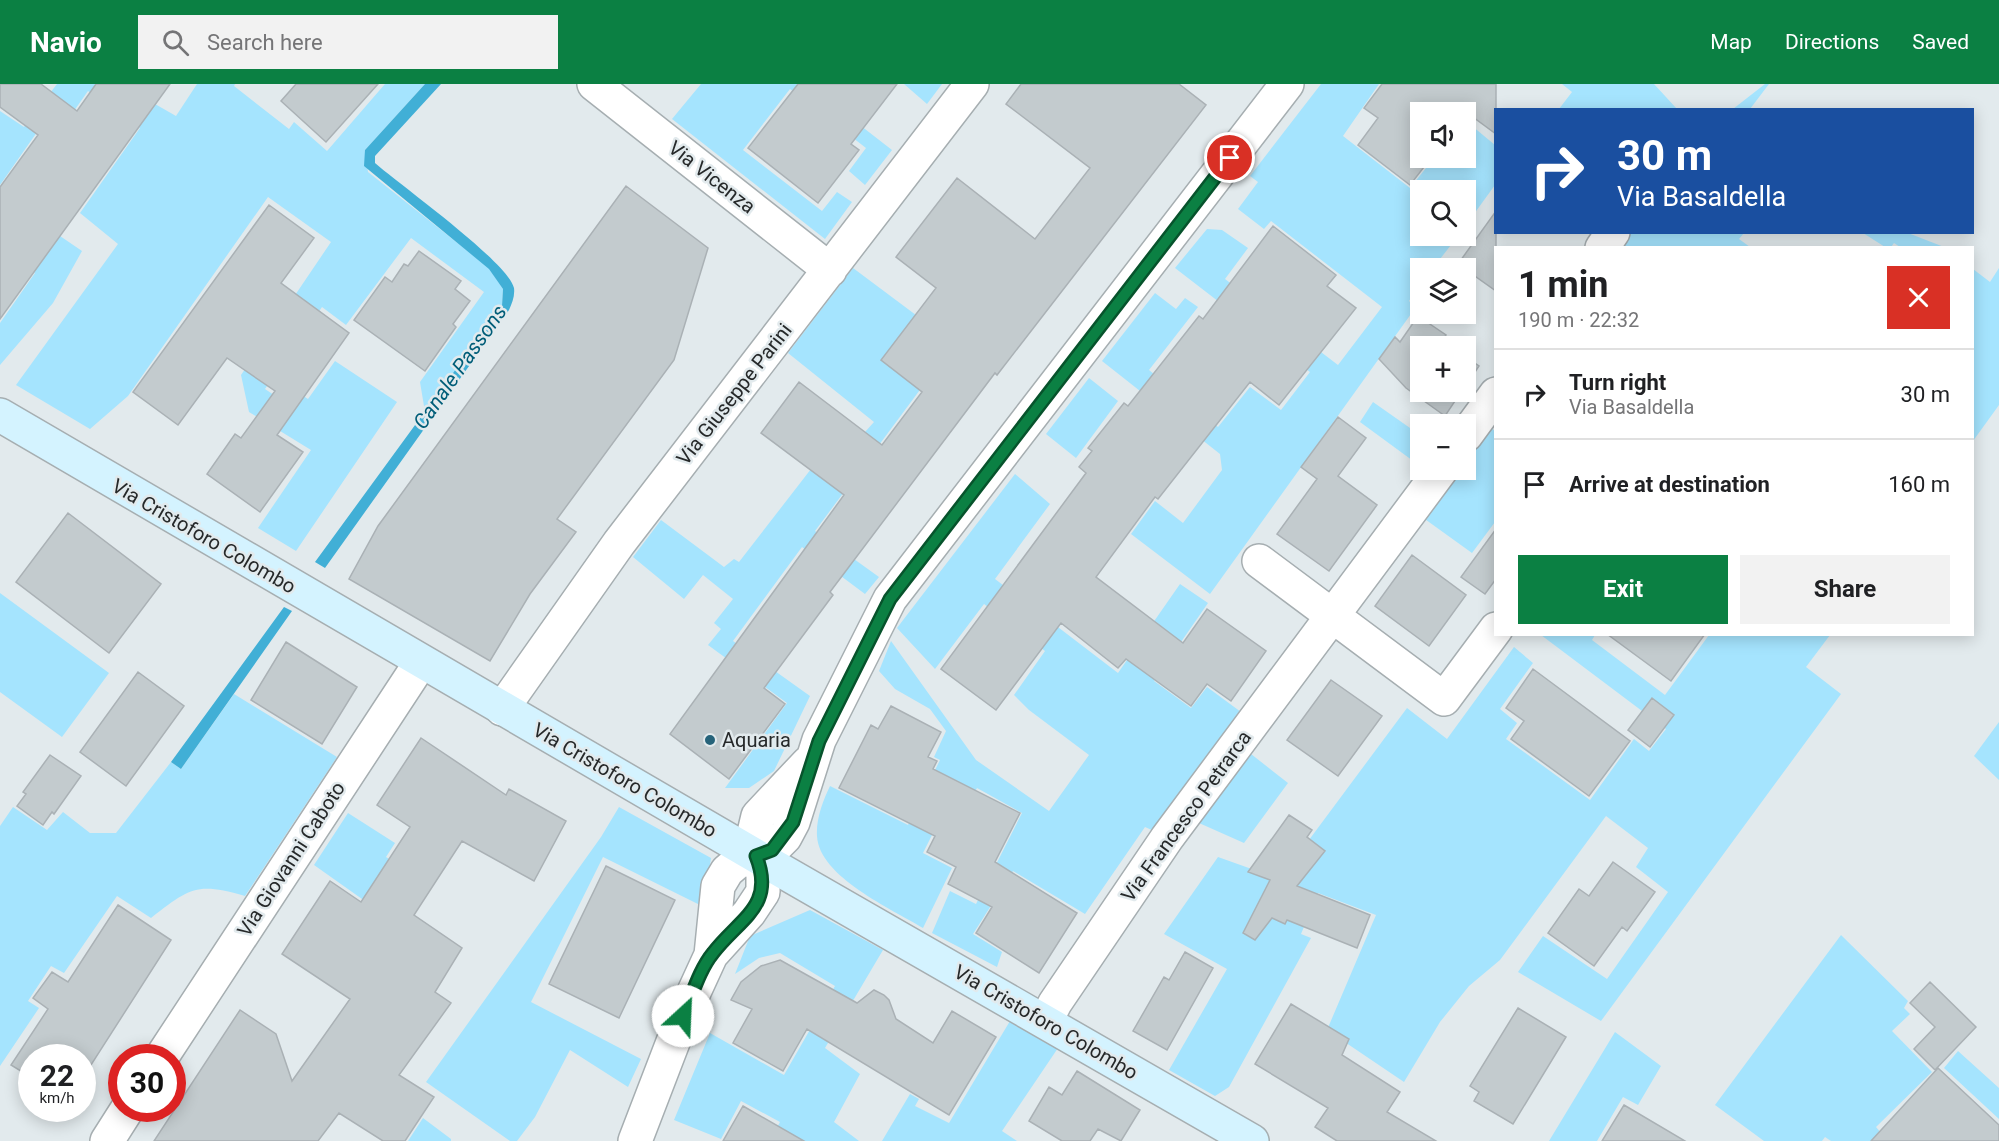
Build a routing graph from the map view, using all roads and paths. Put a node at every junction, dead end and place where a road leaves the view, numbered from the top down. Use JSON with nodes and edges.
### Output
{"nodes":[{"id":1,"x":594,"y":84,"type":"edge"},
{"id":2,"x":972,"y":84,"type":"edge"},
{"id":3,"x":1287,"y":84,"type":"edge"},
{"id":4,"x":831,"y":270,"type":"junction"},
{"id":5,"x":1494,"y":397,"type":"edge"},
{"id":6,"x":0,"y":416,"type":"edge"},
{"id":7,"x":1476,"y":421,"type":"edge"},
{"id":8,"x":1434,"y":480,"type":"edge"},
{"id":9,"x":1259,"y":561,"type":"dead end"},
{"id":10,"x":1334,"y":617,"type":"junction"},
{"id":11,"x":1494,"y":632,"type":"edge"},
{"id":12,"x":421,"y":662,"type":"junction"},
{"id":13,"x":502,"y":709,"type":"junction"},
{"id":14,"x":756,"y":856,"type":"junction"},
{"id":15,"x":1046,"y":1021,"type":"junction"},
{"id":16,"x":170,"y":1044,"type":"edge"},
{"id":17,"x":119,"y":1122,"type":"edge"},
{"id":18,"x":106,"y":1141,"type":"edge"},
{"id":19,"x":635,"y":1141,"type":"edge"},
{"id":20,"x":1252,"y":1141,"type":"edge"}],
"edges":[{"from":1,"to":4,"type":"street","name":"Via Vicenza"},
{"from":2,"to":4,"type":"street","name":"Via Giuseppe Parini"},
{"from":3,"to":14,"type":"street"},
{"from":4,"to":13,"type":"street","name":"Via Giuseppe Parini"},
{"from":5,"to":7,"type":"street"},
{"from":6,"to":12,"type":"main road","name":"Via Cristoforo Colombo"},
{"from":8,"to":10,"type":"street","name":"Via Francesco Petrarca"},
{"from":9,"to":10,"type":"street"},
{"from":10,"to":11,"type":"street"},
{"from":10,"to":15,"type":"street","name":"Via Francesco Petrarca"},
{"from":12,"to":13,"type":"main road","name":"Via Cristoforo Colombo"},
{"from":12,"to":16,"type":"street","name":"Via Giovanni Caboto"},
{"from":13,"to":14,"type":"main road","name":"Via Cristoforo Colombo"},
{"from":14,"to":15,"type":"main road","name":"Via Cristoforo Colombo"},
{"from":14,"to":19,"type":"street"},
{"from":15,"to":20,"type":"main road","name":"Via Cristoforo Colombo"},
{"from":17,"to":18,"type":"street"}]}
